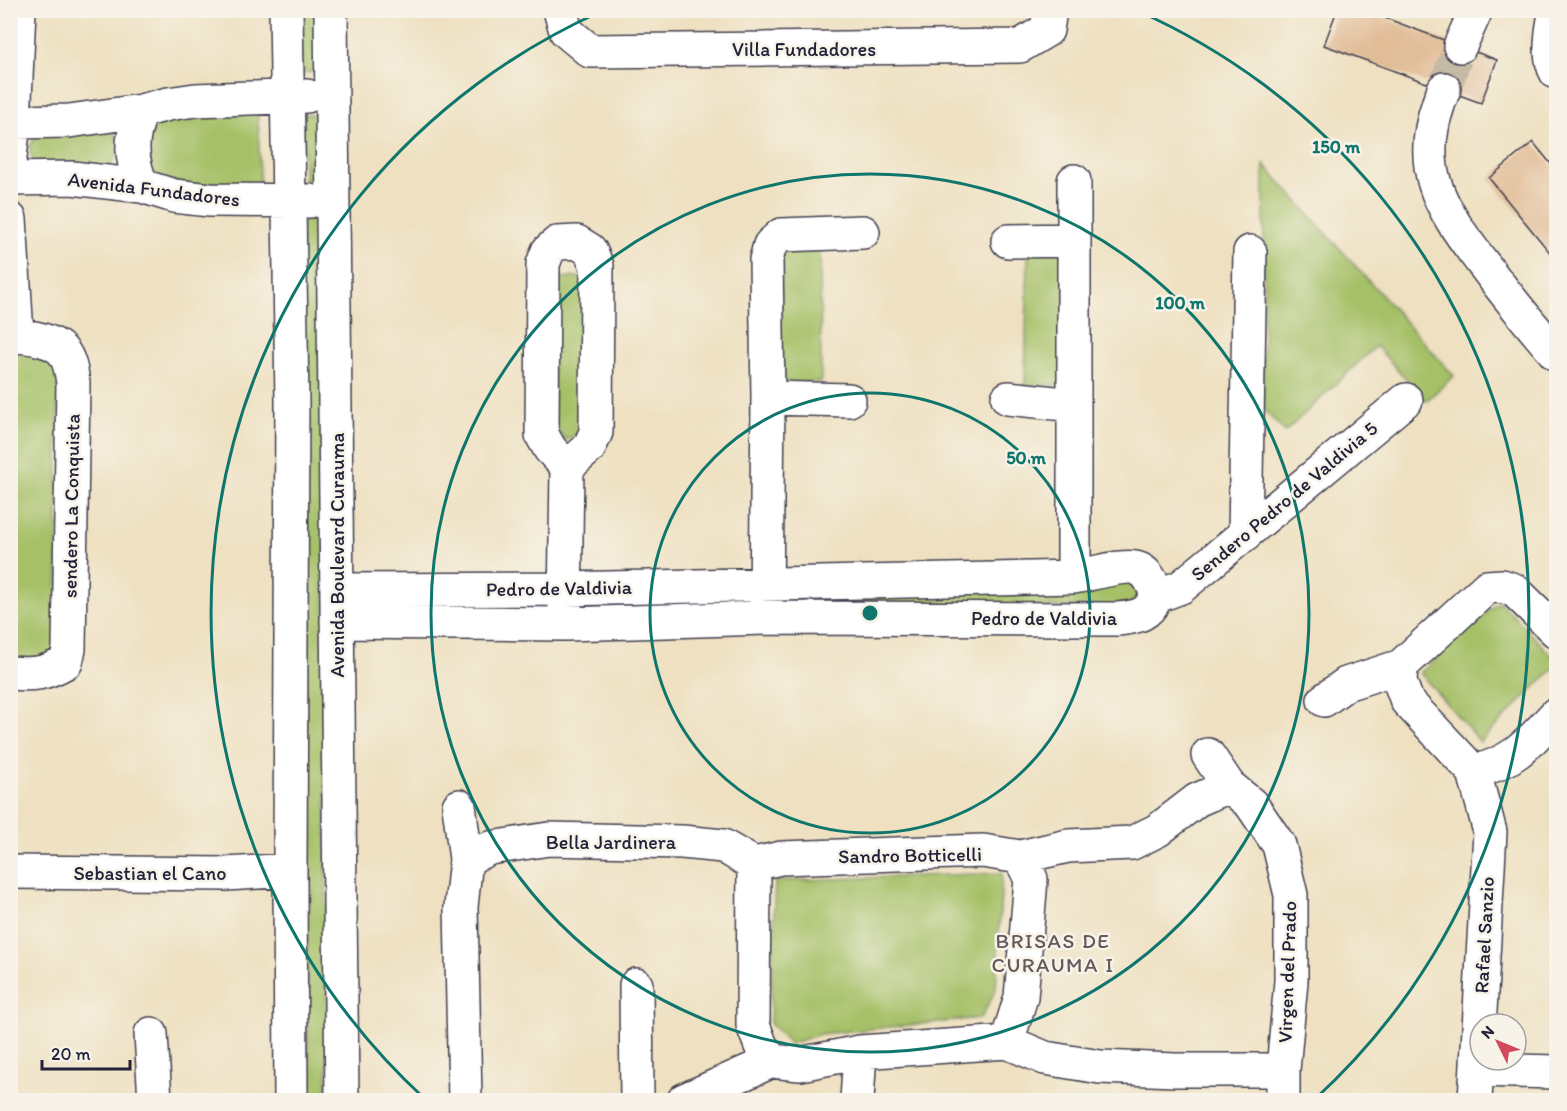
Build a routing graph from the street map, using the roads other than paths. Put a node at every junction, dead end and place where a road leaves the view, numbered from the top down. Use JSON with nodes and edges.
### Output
{"nodes":[{"id":1,"x":19,"y":10,"type":"edge"},
{"id":2,"x":286,"y":10,"type":"edge"},
{"id":3,"x":331,"y":10,"type":"edge"},
{"id":4,"x":560,"y":10,"type":"edge"},
{"id":5,"x":1050,"y":10,"type":"edge"},
{"id":6,"x":1476,"y":10,"type":"edge"},
{"id":7,"x":1556,"y":10,"type":"edge"},
{"id":8,"x":1460,"y":46,"type":"tunnel mouth"},
{"id":9,"x":1557,"y":72,"type":"edge"},
{"id":10,"x":1444,"y":89,"type":"tunnel mouth"},
{"id":11,"x":286,"y":96,"type":"junction"},
{"id":12,"x":331,"y":96,"type":"junction"},
{"id":13,"x":141,"y":111,"type":"junction"},
{"id":14,"x":12,"y":122,"type":"edge"},
{"id":15,"x":10,"y":157,"type":"edge"},
{"id":16,"x":10,"y":179,"type":"edge"},
{"id":17,"x":1074,"y":181,"type":"dead end"},
{"id":18,"x":142,"y":186,"type":"junction"},
{"id":19,"x":288,"y":201,"type":"junction"},
{"id":20,"x":333,"y":201,"type":"junction"},
{"id":21,"x":10,"y":219,"type":"edge"},
{"id":22,"x":863,"y":232,"type":"dead end"},
{"id":23,"x":1074,"y":240,"type":"junction"},
{"id":24,"x":1008,"y":241,"type":"dead end"},
{"id":25,"x":1250,"y":252,"type":"dead end"},
{"id":26,"x":14,"y":337,"type":"edge"},
{"id":27,"x":1557,"y":354,"type":"edge"},
{"id":28,"x":768,"y":398,"type":"junction"},
{"id":29,"x":1008,"y":398,"type":"dead end"},
{"id":30,"x":849,"y":400,"type":"dead end"},
{"id":31,"x":1406,"y":400,"type":"dead end"},
{"id":32,"x":1074,"y":405,"type":"junction"},
{"id":33,"x":567,"y":467,"type":"junction"},
{"id":34,"x":1245,"y":535,"type":"junction"},
{"id":35,"x":1074,"y":577,"type":"junction"},
{"id":36,"x":767,"y":584,"type":"junction"},
{"id":37,"x":565,"y":589,"type":"junction"},
{"id":38,"x":338,"y":590,"type":"junction"},
{"id":39,"x":1157,"y":596,"type":"junction"},
{"id":40,"x":766,"y":618,"type":"junction"},
{"id":41,"x":337,"y":622,"type":"junction"},
{"id":42,"x":566,"y":624,"type":"junction"},
{"id":43,"x":1557,"y":631,"type":"edge"},
{"id":44,"x":1401,"y":666,"type":"junction"},
{"id":45,"x":10,"y":673,"type":"edge"},
{"id":46,"x":1324,"y":700,"type":"dead end"},
{"id":47,"x":1557,"y":714,"type":"edge"},
{"id":48,"x":1208,"y":755,"type":"dead end"},
{"id":49,"x":1474,"y":772,"type":"junction"},
{"id":50,"x":1229,"y":786,"type":"junction"},
{"id":51,"x":459,"y":806,"type":"dead end"},
{"id":52,"x":1020,"y":857,"type":"junction"},
{"id":53,"x":466,"y":859,"type":"junction"},
{"id":54,"x":754,"y":864,"type":"junction"},
{"id":55,"x":290,"y":870,"type":"junction"},
{"id":56,"x":10,"y":872,"type":"edge"},
{"id":57,"x":636,"y":985,"type":"dead end"},
{"id":58,"x":151,"y":1034,"type":"dead end"},
{"id":59,"x":1007,"y":1042,"type":"junction"},
{"id":60,"x":860,"y":1052,"type":"junction"},
{"id":61,"x":772,"y":1061,"type":"junction"},
{"id":62,"x":1557,"y":1072,"type":"edge"},
{"id":63,"x":1283,"y":1085,"type":"edge"},
{"id":64,"x":1476,"y":1085,"type":"edge"},
{"id":65,"x":155,"y":1101,"type":"edge"},
{"id":66,"x":291,"y":1101,"type":"edge"},
{"id":67,"x":342,"y":1101,"type":"edge"},
{"id":68,"x":465,"y":1101,"type":"edge"},
{"id":69,"x":637,"y":1101,"type":"edge"},
{"id":70,"x":684,"y":1101,"type":"edge"},
{"id":71,"x":857,"y":1101,"type":"edge"}],
"edges":[{"from":1,"to":14,"type":"street"},
{"from":2,"to":11,"type":"street"},
{"from":3,"to":12,"type":"street","name":"Avenida Boulevard Curauma"},
{"from":4,"to":5,"type":"street","name":"Villa Fundadores"},
{"from":6,"to":8,"type":"street"},
{"from":7,"to":9,"type":"street"},
{"from":10,"to":27,"type":"street"},
{"from":11,"to":12,"type":"street"},
{"from":11,"to":13,"type":"street"},
{"from":11,"to":19,"type":"street"},
{"from":12,"to":20,"type":"street","name":"Avenida Boulevard Curauma"},
{"from":13,"to":14,"type":"street"},
{"from":13,"to":18,"type":"street"},
{"from":14,"to":15,"type":"street"},
{"from":16,"to":18,"type":"street","name":"Avenida Fundadores"},
{"from":17,"to":23,"type":"street"},
{"from":18,"to":19,"type":"street","name":"Avenida Fundadores"},
{"from":19,"to":20,"type":"street","name":"Avenida Fundadores"},
{"from":19,"to":55,"type":"street"},
{"from":20,"to":38,"type":"street","name":"Avenida Boulevard Curauma"},
{"from":21,"to":26,"type":"street"},
{"from":22,"to":28,"type":"street"},
{"from":23,"to":24,"type":"street"},
{"from":23,"to":32,"type":"street"},
{"from":25,"to":34,"type":"street"},
{"from":26,"to":45,"type":"street","name":"sendero La Conquista"},
{"from":28,"to":30,"type":"street"},
{"from":28,"to":36,"type":"street"},
{"from":29,"to":32,"type":"street"},
{"from":31,"to":34,"type":"street","name":"Sendero Pedro de Valdivia 5"},
{"from":32,"to":35,"type":"street"},
{"from":33,"to":33,"type":"street"},
{"from":33,"to":37,"type":"street"},
{"from":34,"to":39,"type":"street","name":"Sendero Pedro de Valdivia 5"},
{"from":35,"to":36,"type":"street","name":"Pedro de Valdivia"},
{"from":35,"to":39,"type":"street","name":"Pedro de Valdivia"},
{"from":36,"to":37,"type":"street","name":"Pedro de Valdivia"},
{"from":36,"to":40,"type":"street"},
{"from":37,"to":38,"type":"street","name":"Pedro de Valdivia"},
{"from":37,"to":42,"type":"street"},
{"from":38,"to":41,"type":"street","name":"Avenida Boulevard Curauma"},
{"from":39,"to":40,"type":"street","name":"Pedro de Valdivia"},
{"from":40,"to":42,"type":"street","name":"Pedro de Valdivia"},
{"from":41,"to":42,"type":"street","name":"Pedro de Valdivia"},
{"from":41,"to":67,"type":"street","name":"Avenida Boulevard Curauma"},
{"from":43,"to":44,"type":"street"},
{"from":44,"to":46,"type":"street"},
{"from":44,"to":49,"type":"street","name":"Rafael Sanzio"},
{"from":47,"to":49,"type":"street"},
{"from":48,"to":50,"type":"street","name":"Virgen del Prado"},
{"from":49,"to":64,"type":"street","name":"Rafael Sanzio"},
{"from":50,"to":52,"type":"street"},
{"from":50,"to":63,"type":"street","name":"Virgen del Prado"},
{"from":51,"to":53,"type":"street"},
{"from":52,"to":54,"type":"street","name":"Sandro Botticelli"},
{"from":52,"to":59,"type":"street"},
{"from":53,"to":54,"type":"street","name":"Bella Jardinera"},
{"from":53,"to":68,"type":"street"},
{"from":54,"to":61,"type":"street"},
{"from":55,"to":56,"type":"street","name":"Sebastian el Cano"},
{"from":55,"to":66,"type":"street"},
{"from":57,"to":69,"type":"street"},
{"from":58,"to":65,"type":"street"},
{"from":59,"to":60,"type":"street"},
{"from":59,"to":63,"type":"street","name":"Virgen del Prado"},
{"from":60,"to":61,"type":"street"},
{"from":60,"to":71,"type":"street"},
{"from":61,"to":70,"type":"street"},
{"from":62,"to":64,"type":"street"}]}
